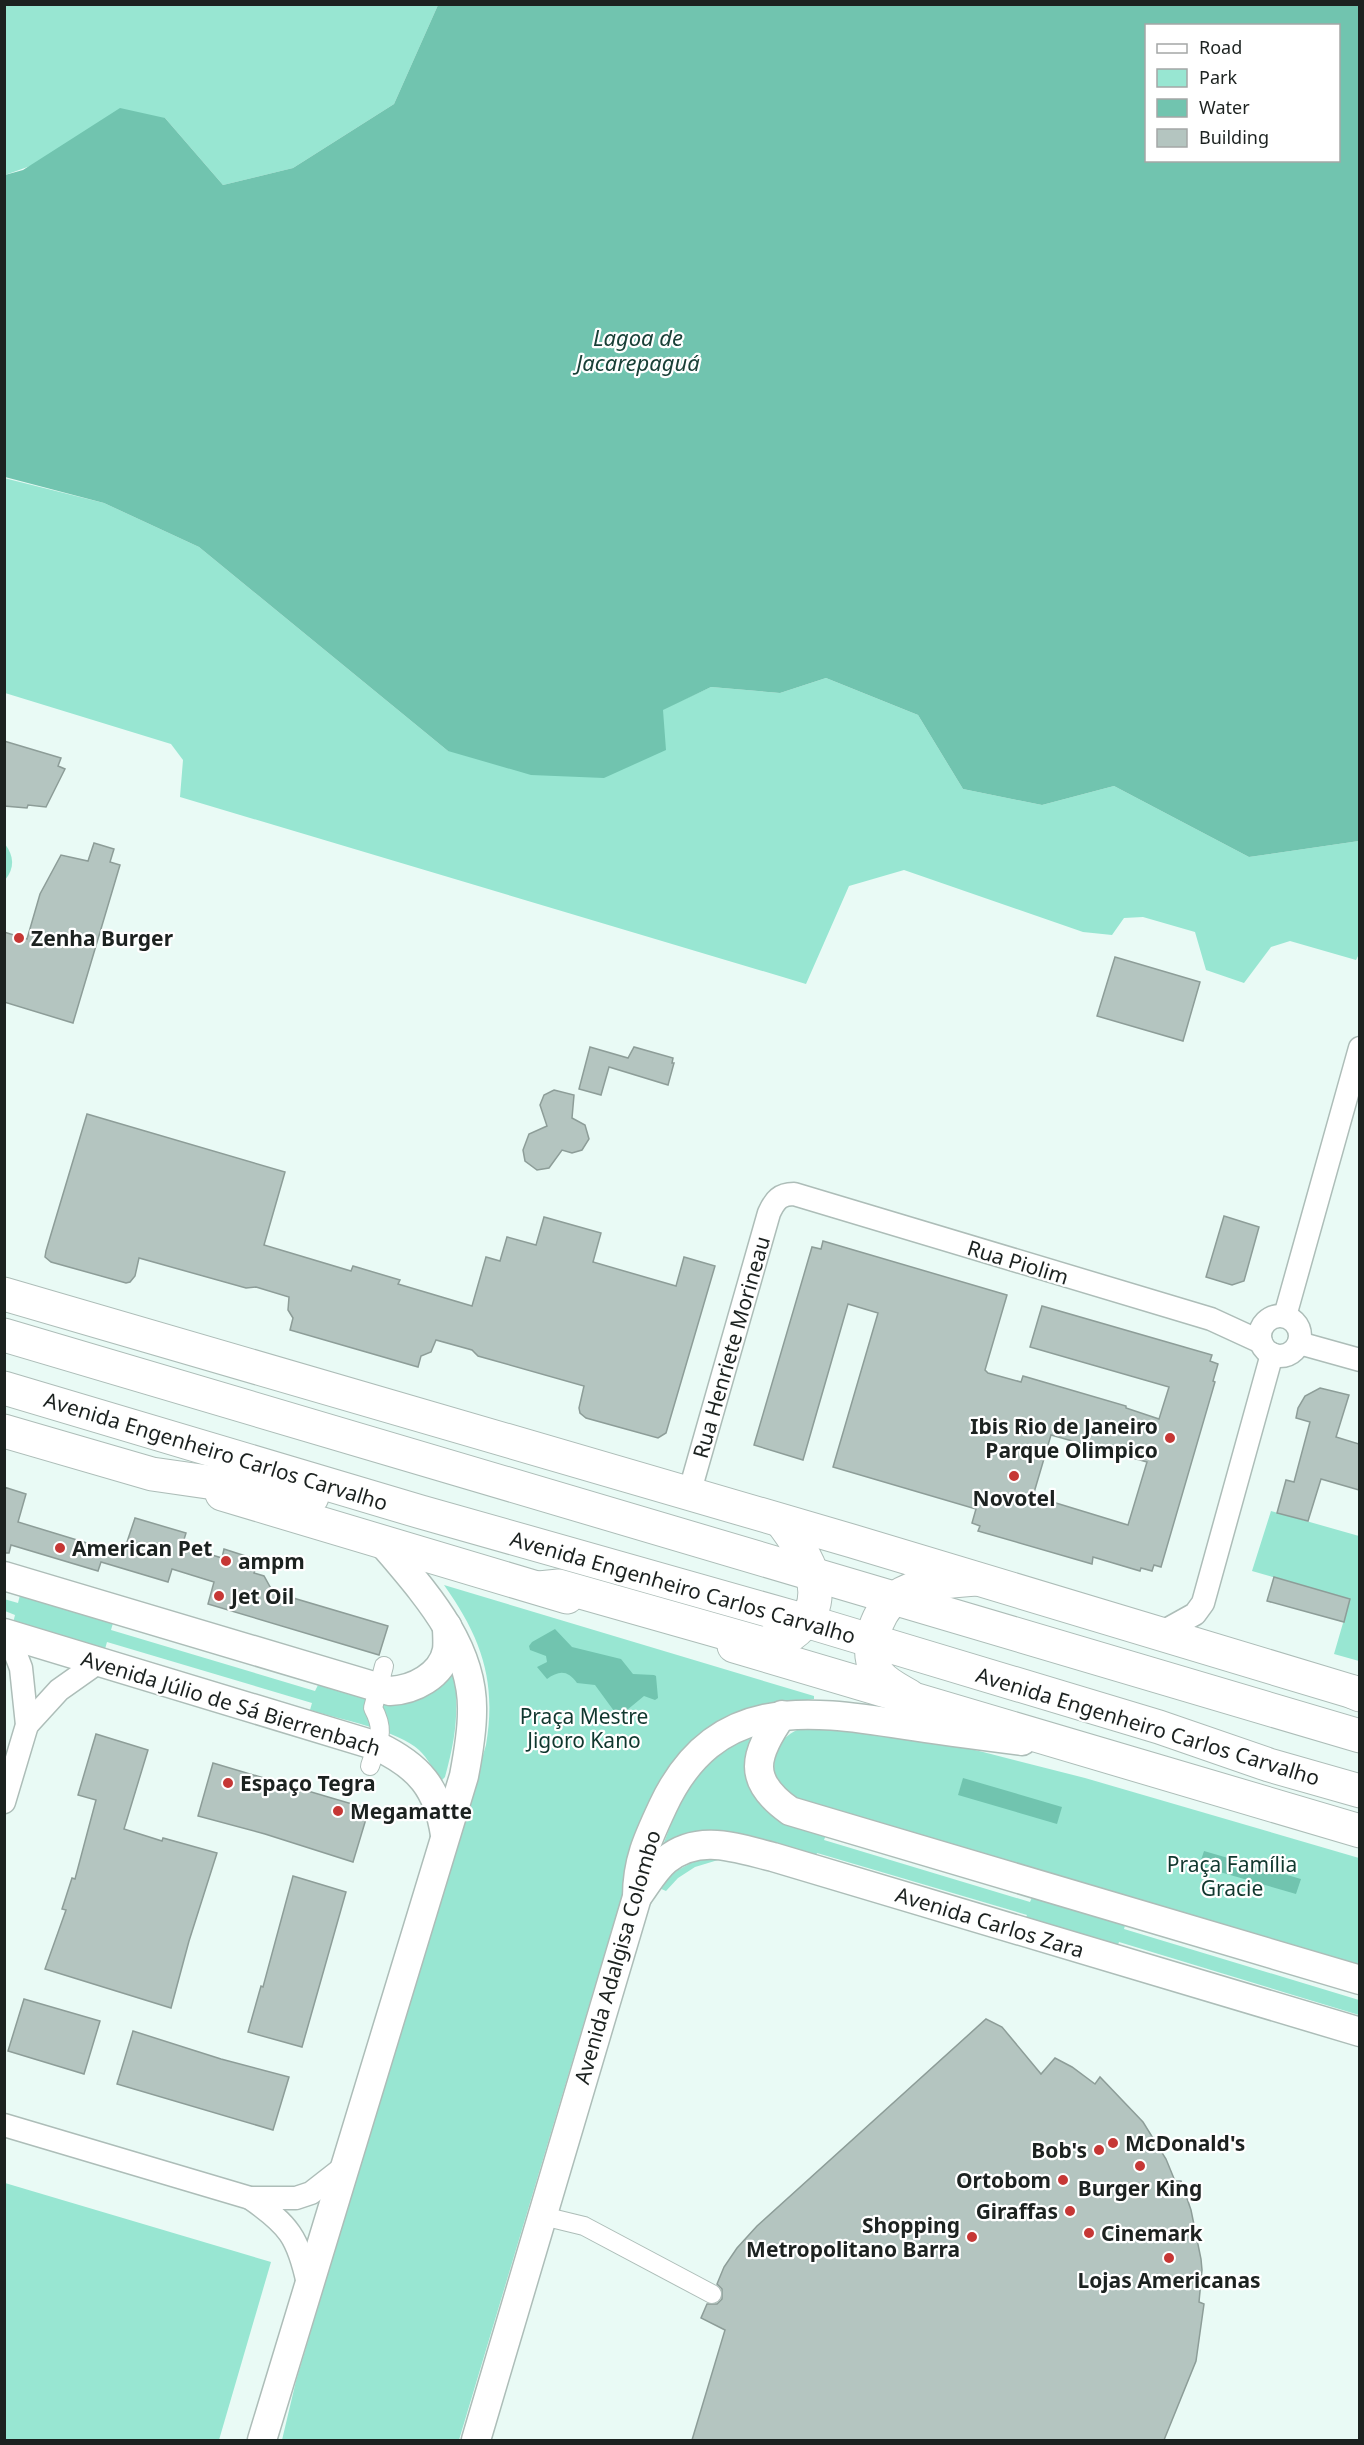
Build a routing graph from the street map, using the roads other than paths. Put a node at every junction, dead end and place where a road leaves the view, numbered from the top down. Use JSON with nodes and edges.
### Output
{"nodes":[{"id":1,"x":1359,"y":1048,"type":"edge"},
{"id":2,"x":775,"y":1201,"type":"joint"},
{"id":3,"x":4,"y":1294,"type":"edge"},
{"id":4,"x":1286,"y":1316,"type":"junction"},
{"id":5,"x":4,"y":1335,"type":"edge"},
{"id":6,"x":1299,"y":1343,"type":"junction"},
{"id":7,"x":1267,"y":1348,"type":"junction"},
{"id":8,"x":1359,"y":1360,"type":"edge"},
{"id":9,"x":4,"y":1388,"type":"edge"},
{"id":10,"x":4,"y":1431,"type":"edge"},
{"id":11,"x":152,"y":1474,"type":"junction"},
{"id":12,"x":689,"y":1494,"type":"junction"},
{"id":13,"x":421,"y":1512,"type":"junction"},
{"id":14,"x":782,"y":1522,"type":"junction"},
{"id":15,"x":381,"y":1541,"type":"junction"},
{"id":16,"x":4,"y":1576,"type":"edge"},
{"id":17,"x":813,"y":1576,"type":"junction"},
{"id":18,"x":976,"y":1578,"type":"junction"},
{"id":19,"x":539,"y":1588,"type":"junction"},
{"id":20,"x":894,"y":1599,"type":"junction"},
{"id":21,"x":806,"y":1621,"type":"junction"},
{"id":22,"x":447,"y":1624,"type":"junction"},
{"id":23,"x":6,"y":1634,"type":"edge"},
{"id":24,"x":1159,"y":1635,"type":"junction"},
{"id":25,"x":872,"y":1641,"type":"junction"},
{"id":26,"x":100,"y":1661,"type":"junction"},
{"id":27,"x":381,"y":1676,"type":"junction"},
{"id":28,"x":1357,"y":1694,"type":"edge"},
{"id":29,"x":909,"y":1696,"type":"junction"},
{"id":30,"x":782,"y":1715,"type":"junction"},
{"id":31,"x":27,"y":1725,"type":"junction"},
{"id":32,"x":1359,"y":1736,"type":"edge"},
{"id":33,"x":1075,"y":1748,"type":"junction"},
{"id":34,"x":374,"y":1756,"type":"junction"},
{"id":35,"x":1269,"y":1765,"type":"junction"},
{"id":36,"x":1359,"y":1791,"type":"edge"},
{"id":37,"x":4,"y":1802,"type":"edge"},
{"id":38,"x":1359,"y":1802,"type":"edge"},
{"id":39,"x":1359,"y":1831,"type":"edge"},
{"id":40,"x":446,"y":1836,"type":"junction"},
{"id":41,"x":637,"y":1897,"type":"junction"},
{"id":42,"x":1359,"y":1980,"type":"edge"},
{"id":43,"x":1359,"y":2032,"type":"edge"},
{"id":44,"x":4,"y":2125,"type":"edge"},
{"id":45,"x":344,"y":2168,"type":"junction"},
{"id":46,"x":250,"y":2198,"type":"junction"},
{"id":47,"x":543,"y":2216,"type":"junction"},
{"id":48,"x":308,"y":2284,"type":"junction"},
{"id":49,"x":712,"y":2294,"type":"dead end"},
{"id":50,"x":262,"y":2440,"type":"edge"},
{"id":51,"x":476,"y":2440,"type":"edge"}],
"edges":[{"from":1,"to":4,"type":"street"},
{"from":2,"to":7,"type":"street","name":"Rua Piolim"},
{"from":2,"to":12,"type":"street","name":"Rua Henriete Morineau"},
{"from":3,"to":12,"type":"main road"},
{"from":4,"to":6,"type":"street"},
{"from":4,"to":7,"type":"street"},
{"from":5,"to":17,"type":"main road"},
{"from":6,"to":7,"type":"street"},
{"from":6,"to":8,"type":"street"},
{"from":7,"to":24,"type":"street"},
{"from":9,"to":13,"type":"main road","name":"Avenida Engenheiro Carlos Carvalho"},
{"from":10,"to":11,"type":"main road","name":"Avenida Engenheiro Carlos Carvalho"},
{"from":11,"to":13,"type":"main road"},
{"from":11,"to":15,"type":"main road","name":"Avenida Engenheiro Carlos Carvalho"},
{"from":12,"to":14,"type":"main road"},
{"from":13,"to":21,"type":"main road","name":"Avenida Engenheiro Carlos Carvalho"},
{"from":14,"to":17,"type":"main road"},
{"from":14,"to":18,"type":"main road"},
{"from":15,"to":19,"type":"main road","name":"Avenida Engenheiro Carlos Carvalho"},
{"from":15,"to":22,"type":"street"},
{"from":16,"to":27,"type":"street"},
{"from":17,"to":20,"type":"main road"},
{"from":17,"to":21,"type":"main road"},
{"from":18,"to":20,"type":"main road"},
{"from":18,"to":24,"type":"main road"},
{"from":19,"to":21,"type":"main road"},
{"from":19,"to":29,"type":"main road","name":"Avenida Engenheiro Carlos Carvalho"},
{"from":20,"to":25,"type":"main road"},
{"from":20,"to":32,"type":"main road"},
{"from":21,"to":25,"type":"main road","name":"Avenida Engenheiro Carlos Carvalho"},
{"from":22,"to":27,"type":"street"},
{"from":22,"to":40,"type":"street"},
{"from":23,"to":26,"type":"street","name":"Avenida Júlio de Sá Bierrenbach"},
{"from":23,"to":31,"type":"street"},
{"from":24,"to":28,"type":"main road"},
{"from":25,"to":29,"type":"main road"},
{"from":25,"to":35,"type":"main road","name":"Avenida Engenheiro Carlos Carvalho"},
{"from":26,"to":31,"type":"street"},
{"from":26,"to":34,"type":"street","name":"Avenida Júlio de Sá Bierrenbach"},
{"from":27,"to":34,"type":"street"},
{"from":29,"to":33,"type":"main road","name":"Avenida Engenheiro Carlos Carvalho"},
{"from":30,"to":33,"type":"street","name":"Avenida Adalgisa Colombo"},
{"from":30,"to":41,"type":"street","name":"Avenida Adalgisa Colombo"},
{"from":30,"to":42,"type":"street"},
{"from":31,"to":37,"type":"street"},
{"from":33,"to":39,"type":"main road","name":"Avenida Engenheiro Carlos Carvalho"},
{"from":34,"to":40,"type":"street","name":"Avenida Júlio de Sá Bierrenbach"},
{"from":35,"to":36,"type":"main road","name":"Avenida Engenheiro Carlos Carvalho"},
{"from":35,"to":38,"type":"main road"},
{"from":40,"to":45,"type":"street"},
{"from":41,"to":43,"type":"street","name":"Avenida Carlos Zara"},
{"from":41,"to":47,"type":"street","name":"Avenida Adalgisa Colombo"},
{"from":44,"to":46,"type":"street"},
{"from":45,"to":46,"type":"street"},
{"from":45,"to":48,"type":"street"},
{"from":46,"to":48,"type":"street"},
{"from":47,"to":49,"type":"street"},
{"from":47,"to":51,"type":"street","name":"Avenida Adalgisa Colombo"},
{"from":48,"to":50,"type":"street"}]}
